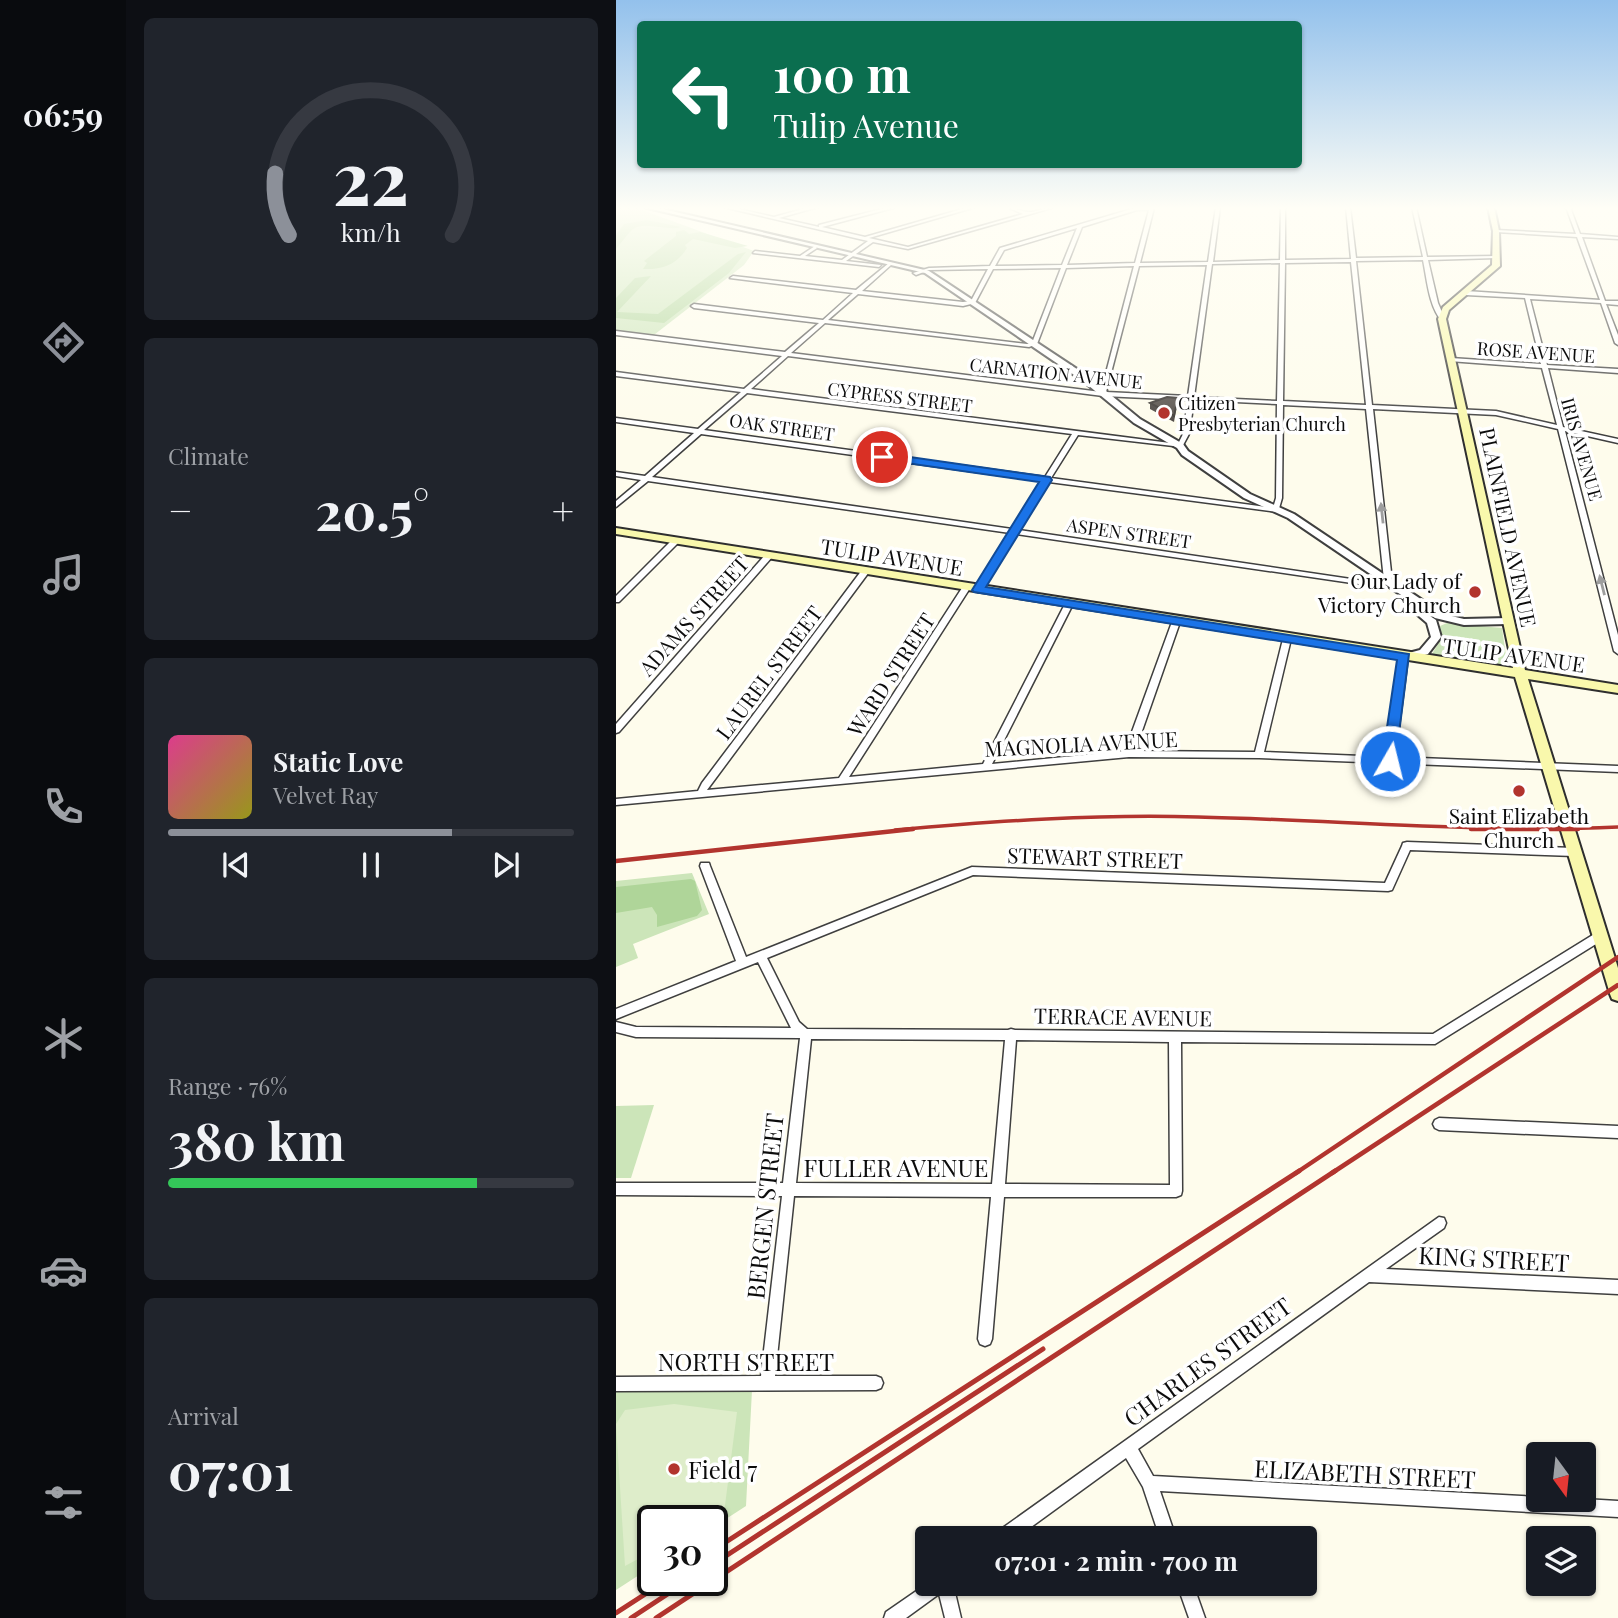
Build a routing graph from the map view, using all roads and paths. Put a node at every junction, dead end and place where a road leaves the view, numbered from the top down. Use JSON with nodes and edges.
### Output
{"nodes":[{"id":1,"x":773,"y":283,"type":"edge"},
{"id":2,"x":866,"y":283,"type":"edge"},
{"id":3,"x":937,"y":283,"type":"edge"},
{"id":4,"x":942,"y":283,"type":"edge"},
{"id":5,"x":983,"y":283,"type":"edge"},
{"id":6,"x":1057,"y":283,"type":"edge"},
{"id":7,"x":1132,"y":283,"type":"edge"},
{"id":8,"x":1207,"y":283,"type":"edge"},
{"id":9,"x":1282,"y":283,"type":"edge"},
{"id":10,"x":1356,"y":283,"type":"edge"},
{"id":11,"x":1432,"y":283,"type":"edge"},
{"id":12,"x":1478,"y":283,"type":"edge"},
{"id":13,"x":1596,"y":283,"type":"edge"},
{"id":14,"x":857,"y":292,"type":"junction"},
{"id":15,"x":1466,"y":293,"type":"junction"},
{"id":16,"x":1527,"y":297,"type":"junction"},
{"id":17,"x":1436,"y":300,"type":"junction"},
{"id":18,"x":973,"y":302,"type":"junction"},
{"id":19,"x":1603,"y":302,"type":"junction"},
{"id":20,"x":1618,"y":303,"type":"edge"},
{"id":21,"x":963,"y":304,"type":"junction"},
{"id":22,"x":694,"y":306,"type":"dead end"},
{"id":23,"x":1451,"y":306,"type":"junction"},
{"id":24,"x":1442,"y":319,"type":"junction"},
{"id":25,"x":993,"y":320,"type":"junction"},
{"id":26,"x":824,"y":321,"type":"junction"},
{"id":27,"x":616,"y":334,"type":"edge"},
{"id":28,"x":1618,"y":343,"type":"edge"},
{"id":29,"x":1030,"y":345,"type":"junction"},
{"id":30,"x":786,"y":354,"type":"junction"},
{"id":31,"x":1451,"y":360,"type":"junction"},
{"id":32,"x":1544,"y":366,"type":"junction"},
{"id":33,"x":1618,"y":371,"type":"edge"},
{"id":34,"x":616,"y":374,"type":"edge"},
{"id":35,"x":745,"y":391,"type":"junction"},
{"id":36,"x":1103,"y":394,"type":"junction"},
{"id":37,"x":1191,"y":399,"type":"junction"},
{"id":38,"x":1280,"y":404,"type":"junction"},
{"id":39,"x":1463,"y":407,"type":"junction"},
{"id":40,"x":1370,"y":408,"type":"junction"},
{"id":41,"x":616,"y":420,"type":"edge"},
{"id":42,"x":1562,"y":428,"type":"junction"},
{"id":43,"x":699,"y":431,"type":"junction"},
{"id":44,"x":1075,"y":434,"type":"junction"},
{"id":45,"x":1618,"y":441,"type":"edge"},
{"id":46,"x":1180,"y":446,"type":"junction"},
{"id":47,"x":616,"y":474,"type":"edge"},
{"id":48,"x":646,"y":478,"type":"junction"},
{"id":49,"x":1046,"y":480,"type":"junction"},
{"id":50,"x":616,"y":505,"type":"edge"},
{"id":51,"x":1276,"y":511,"type":"junction"},
{"id":52,"x":616,"y":531,"type":"edge"},
{"id":53,"x":1016,"y":532,"type":"junction"},
{"id":54,"x":676,"y":541,"type":"junction"},
{"id":55,"x":769,"y":556,"type":"junction"},
{"id":56,"x":865,"y":572,"type":"junction"},
{"id":57,"x":1383,"y":583,"type":"junction"},
{"id":58,"x":972,"y":589,"type":"junction"},
{"id":59,"x":616,"y":600,"type":"edge"},
{"id":60,"x":1069,"y":604,"type":"junction"},
{"id":61,"x":1434,"y":618,"type":"junction"},
{"id":62,"x":1508,"y":621,"type":"junction"},
{"id":63,"x":1176,"y":622,"type":"junction"},
{"id":64,"x":1287,"y":639,"type":"junction"},
{"id":65,"x":1618,"y":651,"type":"edge"},
{"id":66,"x":1404,"y":657,"type":"junction"},
{"id":67,"x":1520,"y":674,"type":"junction"},
{"id":68,"x":1618,"y":689,"type":"edge"},
{"id":69,"x":616,"y":730,"type":"edge"},
{"id":70,"x":1129,"y":754,"type":"junction"},
{"id":71,"x":1258,"y":755,"type":"junction"},
{"id":72,"x":1390,"y":761,"type":"junction"},
{"id":73,"x":986,"y":765,"type":"junction"},
{"id":74,"x":1549,"y":768,"type":"junction"},
{"id":75,"x":1618,"y":769,"type":"edge"},
{"id":76,"x":843,"y":779,"type":"junction"},
{"id":77,"x":701,"y":794,"type":"junction"},
{"id":78,"x":616,"y":802,"type":"edge"},
{"id":79,"x":1574,"y":852,"type":"junction"},
{"id":80,"x":705,"y":866,"type":"dead end"},
{"id":81,"x":1600,"y":936,"type":"junction"},
{"id":82,"x":760,"y":955,"type":"junction"},
{"id":83,"x":742,"y":962,"type":"junction"},
{"id":84,"x":1618,"y":994,"type":"edge"},
{"id":85,"x":616,"y":1014,"type":"edge"},
{"id":86,"x":616,"y":1027,"type":"edge"},
{"id":87,"x":1011,"y":1034,"type":"junction"},
{"id":88,"x":806,"y":1035,"type":"junction"},
{"id":89,"x":1175,"y":1037,"type":"junction"},
{"id":90,"x":1439,"y":1124,"type":"dead end"},
{"id":91,"x":1618,"y":1132,"type":"edge"},
{"id":92,"x":616,"y":1189,"type":"edge"},
{"id":93,"x":789,"y":1190,"type":"junction"},
{"id":94,"x":998,"y":1190,"type":"junction"},
{"id":95,"x":1439,"y":1223,"type":"dead end"},
{"id":96,"x":1367,"y":1275,"type":"junction"},
{"id":97,"x":1618,"y":1287,"type":"edge"},
{"id":98,"x":985,"y":1339,"type":"dead end"},
{"id":99,"x":876,"y":1382,"type":"dead end"},
{"id":100,"x":767,"y":1383,"type":"junction"},
{"id":101,"x":616,"y":1384,"type":"edge"},
{"id":102,"x":1129,"y":1448,"type":"junction"},
{"id":103,"x":1149,"y":1483,"type":"junction"},
{"id":104,"x":1618,"y":1509,"type":"edge"},
{"id":105,"x":1020,"y":1526,"type":"edge"},
{"id":106,"x":1164,"y":1526,"type":"edge"},
{"id":107,"x":924,"y":1596,"type":"edge"},
{"id":108,"x":946,"y":1596,"type":"edge"},
{"id":109,"x":1189,"y":1596,"type":"edge"},
{"id":110,"x":892,"y":1618,"type":"edge"},
{"id":111,"x":953,"y":1618,"type":"edge"},
{"id":112,"x":1197,"y":1618,"type":"edge"}],
"edges":[{"from":1,"to":14,"type":"street"},
{"from":2,"to":14,"type":"street"},
{"from":3,"to":21,"type":"street"},
{"from":4,"to":18,"type":"street"},
{"from":5,"to":18,"type":"street"},
{"from":6,"to":29,"type":"street"},
{"from":7,"to":36,"type":"street"},
{"from":8,"to":37,"type":"street"},
{"from":9,"to":38,"type":"street"},
{"from":10,"to":40,"type":"street"},
{"from":11,"to":17,"type":"street"},
{"from":12,"to":15,"type":"main road"},
{"from":13,"to":19,"type":"street"},
{"from":14,"to":21,"type":"street"},
{"from":14,"to":26,"type":"street"},
{"from":15,"to":16,"type":"street"},
{"from":15,"to":23,"type":"main road"},
{"from":16,"to":19,"type":"street"},
{"from":16,"to":32,"type":"street","name":"IRIS AVENUE"},
{"from":17,"to":23,"type":"street"},
{"from":17,"to":24,"type":"street"},
{"from":18,"to":21,"type":"street"},
{"from":18,"to":25,"type":"street"},
{"from":19,"to":20,"type":"street"},
{"from":19,"to":28,"type":"street"},
{"from":21,"to":25,"type":"street"},
{"from":22,"to":26,"type":"street"},
{"from":23,"to":24,"type":"main road"},
{"from":24,"to":31,"type":"main road","name":"PLAINFIELD AVENUE"},
{"from":25,"to":29,"type":"street"},
{"from":26,"to":29,"type":"street"},
{"from":26,"to":30,"type":"street"},
{"from":27,"to":30,"type":"street","name":"CARNATION AVENUE"},
{"from":29,"to":36,"type":"street"},
{"from":30,"to":35,"type":"street"},
{"from":30,"to":36,"type":"street","name":"CARNATION AVENUE"},
{"from":31,"to":32,"type":"street","name":"ROSE AVENUE"},
{"from":31,"to":39,"type":"main road","name":"PLAINFIELD AVENUE"},
{"from":32,"to":33,"type":"street","name":"ROSE AVENUE"},
{"from":32,"to":42,"type":"street","name":"IRIS AVENUE"},
{"from":34,"to":35,"type":"street","name":"CYPRESS STREET"},
{"from":35,"to":43,"type":"street"},
{"from":35,"to":44,"type":"street","name":"CYPRESS STREET"},
{"from":36,"to":37,"type":"street","name":"CARNATION AVENUE"},
{"from":36,"to":46,"type":"street"},
{"from":37,"to":38,"type":"street","name":"CARNATION AVENUE"},
{"from":37,"to":46,"type":"street"},
{"from":38,"to":40,"type":"street","name":"CARNATION AVENUE"},
{"from":38,"to":51,"type":"street"},
{"from":39,"to":40,"type":"street","name":"CARNATION AVENUE"},
{"from":39,"to":42,"type":"street","name":"CARNATION AVENUE"},
{"from":39,"to":62,"type":"main road","name":"PLAINFIELD AVENUE"},
{"from":57,"to":40,"type":"street","one_way":true},
{"from":41,"to":43,"type":"street","name":"OAK STREET"},
{"from":42,"to":45,"type":"street","name":"CARNATION AVENUE"},
{"from":65,"to":42,"type":"street","name":"IRIS AVENUE","one_way":true},
{"from":43,"to":48,"type":"street"},
{"from":43,"to":49,"type":"street","name":"OAK STREET"},
{"from":44,"to":46,"type":"street","name":"CYPRESS STREET"},
{"from":44,"to":49,"type":"street","name":"WARD STREET"},
{"from":46,"to":51,"type":"street"},
{"from":47,"to":48,"type":"street","name":"ASPEN STREET"},
{"from":48,"to":50,"type":"street"},
{"from":48,"to":53,"type":"street","name":"ASPEN STREET"},
{"from":49,"to":51,"type":"street","name":"OAK STREET"},
{"from":49,"to":53,"type":"street","name":"WARD STREET"},
{"from":51,"to":57,"type":"street"},
{"from":52,"to":54,"type":"main road","name":"TULIP AVENUE"},
{"from":53,"to":57,"type":"street","name":"ASPEN STREET"},
{"from":53,"to":58,"type":"street","name":"WARD STREET"},
{"from":54,"to":55,"type":"main road","name":"TULIP AVENUE"},
{"from":54,"to":59,"type":"street"},
{"from":55,"to":56,"type":"main road","name":"TULIP AVENUE"},
{"from":55,"to":69,"type":"street","name":"ADAMS STREET"},
{"from":56,"to":58,"type":"main road","name":"TULIP AVENUE"},
{"from":56,"to":77,"type":"street","name":"LAUREL STREET"},
{"from":57,"to":61,"type":"street"},
{"from":58,"to":60,"type":"main road","name":"TULIP AVENUE"},
{"from":58,"to":76,"type":"street","name":"WARD STREET"},
{"from":60,"to":63,"type":"main road","name":"TULIP AVENUE"},
{"from":60,"to":73,"type":"street"},
{"from":61,"to":62,"type":"street"},
{"from":61,"to":66,"type":"street"},
{"from":62,"to":67,"type":"main road","name":"PLAINFIELD AVENUE"},
{"from":63,"to":64,"type":"main road","name":"TULIP AVENUE"},
{"from":63,"to":70,"type":"street"},
{"from":64,"to":66,"type":"main road","name":"TULIP AVENUE"},
{"from":64,"to":71,"type":"street"},
{"from":66,"to":67,"type":"main road","name":"TULIP AVENUE"},
{"from":66,"to":72,"type":"street"},
{"from":67,"to":68,"type":"main road","name":"TULIP AVENUE"},
{"from":67,"to":74,"type":"main road","name":"PLAINFIELD AVENUE"},
{"from":70,"to":71,"type":"street","name":"MAGNOLIA AVENUE"},
{"from":70,"to":73,"type":"street","name":"MAGNOLIA AVENUE"},
{"from":71,"to":72,"type":"street","name":"MAGNOLIA AVENUE"},
{"from":72,"to":74,"type":"street","name":"MAGNOLIA AVENUE"},
{"from":73,"to":76,"type":"street","name":"MAGNOLIA AVENUE"},
{"from":74,"to":75,"type":"street","name":"MAGNOLIA AVENUE"},
{"from":74,"to":79,"type":"main road","name":"PLAINFIELD AVENUE"},
{"from":76,"to":77,"type":"street","name":"MAGNOLIA AVENUE"},
{"from":77,"to":78,"type":"street","name":"MAGNOLIA AVENUE"},
{"from":79,"to":81,"type":"main road","name":"PLAINFIELD AVENUE"},
{"from":79,"to":82,"type":"street","name":"STEWART STREET"},
{"from":80,"to":83,"type":"street"},
{"from":81,"to":84,"type":"main road","name":"PLAINFIELD AVENUE"},
{"from":81,"to":89,"type":"street","name":"TERRACE AVENUE"},
{"from":82,"to":83,"type":"street","name":"STEWART STREET"},
{"from":82,"to":88,"type":"street"},
{"from":83,"to":85,"type":"street","name":"STEWART STREET"},
{"from":86,"to":88,"type":"street","name":"TERRACE AVENUE"},
{"from":87,"to":88,"type":"street","name":"TERRACE AVENUE"},
{"from":87,"to":89,"type":"street","name":"TERRACE AVENUE"},
{"from":87,"to":94,"type":"street"},
{"from":88,"to":93,"type":"street","name":"BERGEN STREET"},
{"from":89,"to":94,"type":"street","name":"FULLER AVENUE"},
{"from":90,"to":91,"type":"street"},
{"from":92,"to":93,"type":"street","name":"FULLER AVENUE"},
{"from":93,"to":94,"type":"street","name":"FULLER AVENUE"},
{"from":93,"to":100,"type":"street","name":"BERGEN STREET"},
{"from":94,"to":98,"type":"street"},
{"from":95,"to":96,"type":"street","name":"CHARLES STREET"},
{"from":96,"to":97,"type":"street","name":"KING STREET"},
{"from":96,"to":102,"type":"street","name":"CHARLES STREET"},
{"from":99,"to":100,"type":"street","name":"NORTH STREET"},
{"from":100,"to":101,"type":"street","name":"NORTH STREET"},
{"from":102,"to":103,"type":"street"},
{"from":102,"to":105,"type":"street","name":"CHARLES STREET"},
{"from":103,"to":104,"type":"street","name":"ELIZABETH STREET"},
{"from":103,"to":106,"type":"street"},
{"from":107,"to":110,"type":"street"},
{"from":108,"to":111,"type":"street"},
{"from":109,"to":112,"type":"street"}]}
